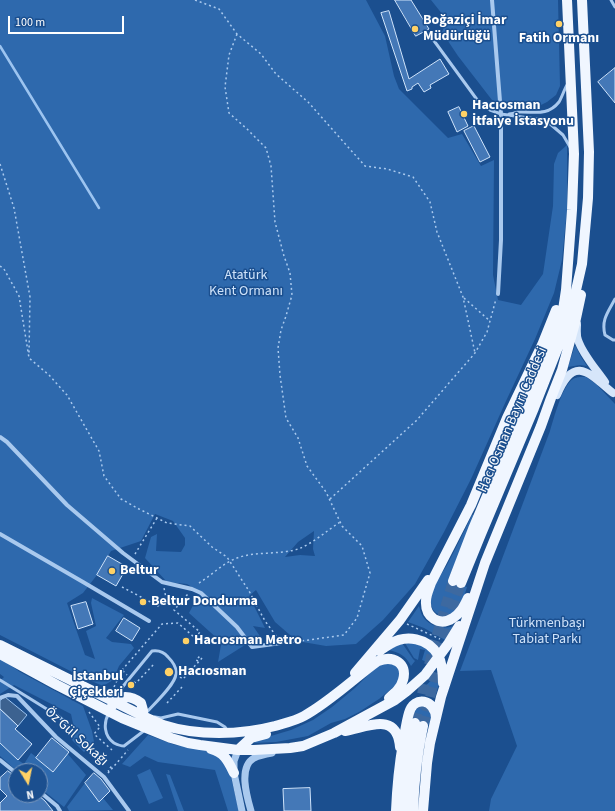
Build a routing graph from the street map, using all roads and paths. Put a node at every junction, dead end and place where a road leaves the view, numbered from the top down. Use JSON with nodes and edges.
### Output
{"nodes":[{"id":1,"x":195,"y":0,"type":"edge"},
{"id":2,"x":492,"y":0,"type":"edge"},
{"id":3,"x":567,"y":0,"type":"edge"},
{"id":4,"x":582,"y":0,"type":"edge"},
{"id":5,"x":612,"y":0,"type":"edge"},
{"id":6,"x":615,"y":7,"type":"edge"},
{"id":7,"x":237,"y":34,"type":"junction"},
{"id":8,"x":432,"y":38,"type":"dead end"},
{"id":9,"x":571,"y":78,"type":"junction"},
{"id":10,"x":501,"y":114,"type":"junction"},
{"id":11,"x":508,"y":115,"type":"junction"},
{"id":12,"x":574,"y":154,"type":"junction"},
{"id":13,"x":0,"y":164,"type":"edge"},
{"id":14,"x":582,"y":264,"type":"junction"},
{"id":15,"x":0,"y":266,"type":"edge"},
{"id":16,"x":568,"y":267,"type":"junction"},
{"id":17,"x":498,"y":294,"type":"joint"},
{"id":18,"x":463,"y":297,"type":"junction"},
{"id":19,"x":615,"y":299,"type":"edge"},
{"id":20,"x":578,"y":313,"type":"junction"},
{"id":21,"x":490,"y":321,"type":"junction"},
{"id":22,"x":615,"y":340,"type":"edge"},
{"id":23,"x":475,"y":353,"type":"junction"},
{"id":24,"x":29,"y":358,"type":"junction"},
{"id":25,"x":614,"y":394,"type":"edge"},
{"id":26,"x":541,"y":426,"type":"junction"},
{"id":27,"x":0,"y":437,"type":"edge"},
{"id":28,"x":329,"y":499,"type":"junction"},
{"id":29,"x":157,"y":518,"type":"junction"},
{"id":30,"x":340,"y":522,"type":"junction"},
{"id":31,"x":0,"y":534,"type":"edge"},
{"id":32,"x":445,"y":555,"type":"junction"},
{"id":33,"x":131,"y":559,"type":"junction"},
{"id":34,"x":478,"y":581,"type":"junction"},
{"id":35,"x":162,"y":582,"type":"junction"},
{"id":36,"x":199,"y":584,"type":"dead end"},
{"id":37,"x":122,"y":587,"type":"dead end"},
{"id":38,"x":192,"y":589,"type":"junction"},
{"id":39,"x":470,"y":606,"type":"junction"},
{"id":40,"x":400,"y":620,"type":"junction"},
{"id":41,"x":149,"y":621,"type":"dead end"},
{"id":42,"x":281,"y":644,"type":"junction"},
{"id":43,"x":448,"y":644,"type":"junction"},
{"id":44,"x":0,"y":645,"type":"edge"},
{"id":45,"x":0,"y":654,"type":"edge"},
{"id":46,"x":201,"y":657,"type":"dead end"},
{"id":47,"x":439,"y":658,"type":"junction"},
{"id":48,"x":155,"y":663,"type":"dead end"},
{"id":49,"x":362,"y":666,"type":"junction"},
{"id":50,"x":122,"y":670,"type":"dead end"},
{"id":51,"x":188,"y":671,"type":"dead end"},
{"id":52,"x":176,"y":673,"type":"junction"},
{"id":53,"x":187,"y":674,"type":"junction"},
{"id":54,"x":140,"y":679,"type":"dead end"},
{"id":55,"x":0,"y":680,"type":"edge"},
{"id":56,"x":182,"y":687,"type":"dead end"},
{"id":57,"x":341,"y":690,"type":"junction"},
{"id":58,"x":441,"y":697,"type":"junction"},
{"id":59,"x":0,"y":698,"type":"edge"},
{"id":60,"x":114,"y":701,"type":"junction"},
{"id":61,"x":167,"y":703,"type":"dead end"},
{"id":62,"x":382,"y":707,"type":"junction"},
{"id":63,"x":110,"y":711,"type":"junction"},
{"id":64,"x":143,"y":716,"type":"junction"},
{"id":65,"x":436,"y":720,"type":"junction"},
{"id":66,"x":293,"y":721,"type":"junction"},
{"id":67,"x":70,"y":726,"type":"dead end"},
{"id":68,"x":147,"y":728,"type":"junction"},
{"id":69,"x":230,"y":733,"type":"junction"},
{"id":70,"x":334,"y":733,"type":"junction"},
{"id":71,"x":98,"y":738,"type":"dead end"},
{"id":72,"x":200,"y":745,"type":"junction"},
{"id":73,"x":290,"y":748,"type":"junction"},
{"id":74,"x":129,"y":749,"type":"dead end"},
{"id":75,"x":112,"y":750,"type":"dead end"},
{"id":76,"x":238,"y":750,"type":"junction"},
{"id":77,"x":401,"y":755,"type":"junction"},
{"id":78,"x":0,"y":760,"type":"edge"},
{"id":79,"x":8,"y":766,"type":"edge"},
{"id":80,"x":234,"y":773,"type":"junction"},
{"id":81,"x":104,"y":777,"type":"junction"},
{"id":82,"x":48,"y":799,"type":"edge"},
{"id":83,"x":60,"y":811,"type":"edge"},
{"id":84,"x":129,"y":811,"type":"edge"},
{"id":85,"x":242,"y":811,"type":"edge"},
{"id":86,"x":251,"y":811,"type":"edge"},
{"id":87,"x":396,"y":811,"type":"edge"},
{"id":88,"x":403,"y":811,"type":"edge"},
{"id":89,"x":413,"y":811,"type":"edge"},
{"id":90,"x":422,"y":811,"type":"edge"}],
"edges":[{"from":1,"to":7,"type":"path"},
{"from":2,"to":10,"type":"street"},
{"from":3,"to":9,"type":"main road"},
{"from":4,"to":14,"type":"main road"},
{"from":5,"to":6,"type":"lane"},
{"from":7,"to":18,"type":"path"},
{"from":7,"to":28,"type":"path"},
{"from":8,"to":10,"type":"lane"},
{"from":9,"to":11,"type":"lane"},
{"from":9,"to":12,"type":"main road"},
{"from":10,"to":11,"type":"lane"},
{"from":10,"to":17,"type":"street"},
{"from":11,"to":12,"type":"lane"},
{"from":12,"to":16,"type":"main road"},
{"from":13,"to":24,"type":"path"},
{"from":14,"to":16,"type":"main road","name":"Hacı Osman Bayırı Caddesi"},
{"from":14,"to":20,"type":"main road"},
{"from":15,"to":24,"type":"path"},
{"from":16,"to":32,"type":"main road"},
{"from":17,"to":21,"type":"path"},
{"from":18,"to":21,"type":"path"},
{"from":18,"to":23,"type":"path"},
{"from":19,"to":22,"type":"lane"},
{"from":20,"to":25,"type":"main road"},
{"from":20,"to":26,"type":"main road"},
{"from":21,"to":23,"type":"path"},
{"from":23,"to":28,"type":"path"},
{"from":24,"to":29,"type":"path"},
{"from":25,"to":26,"type":"main road"},
{"from":26,"to":34,"type":"main road"},
{"from":27,"to":33,"type":"street"},
{"from":28,"to":30,"type":"path"},
{"from":29,"to":33,"type":"path"},
{"from":29,"to":42,"type":"path"},
{"from":30,"to":36,"type":"path","bridge":true},
{"from":30,"to":42,"type":"path"},
{"from":31,"to":41,"type":"street"},
{"from":32,"to":34,"type":"main road"},
{"from":32,"to":40,"type":"main road"},
{"from":33,"to":35,"type":"street"},
{"from":34,"to":39,"type":"main road"},
{"from":35,"to":37,"type":"path"},
{"from":35,"to":38,"type":"street"},
{"from":38,"to":42,"type":"street"},
{"from":38,"to":50,"type":"path"},
{"from":39,"to":43,"type":"main road"},
{"from":39,"to":58,"type":"main road"},
{"from":40,"to":43,"type":"path"},
{"from":40,"to":49,"type":"main road"},
{"from":43,"to":47,"type":"main road"},
{"from":44,"to":60,"type":"main road"},
{"from":45,"to":63,"type":"main road"},
{"from":46,"to":53,"type":"path"},
{"from":47,"to":49,"type":"main road"},
{"from":47,"to":58,"type":"main road"},
{"from":47,"to":62,"type":"main road"},
{"from":48,"to":54,"type":"path"},
{"from":49,"to":57,"type":"main road"},
{"from":51,"to":53,"type":"path"},
{"from":52,"to":53,"type":"path"},
{"from":52,"to":60,"type":"lane"},
{"from":52,"to":64,"type":"lane"},
{"from":55,"to":67,"type":"lane"},
{"from":56,"to":61,"type":"path"},
{"from":57,"to":62,"type":"main road"},
{"from":57,"to":66,"type":"main road"},
{"from":58,"to":65,"type":"main road"},
{"from":59,"to":81,"type":"street","name":"Öz Gül Sokağı"},
{"from":60,"to":63,"type":"main road"},
{"from":60,"to":64,"type":"main road"},
{"from":62,"to":70,"type":"main road"},
{"from":63,"to":68,"type":"main road"},
{"from":63,"to":68,"type":"lane"},
{"from":64,"to":69,"type":"main road"},
{"from":64,"to":69,"type":"lane"},
{"from":65,"to":77,"type":"main road"},
{"from":65,"to":90,"type":"main road"},
{"from":66,"to":69,"type":"main road"},
{"from":66,"to":76,"type":"main road"},
{"from":68,"to":72,"type":"main road"},
{"from":70,"to":73,"type":"main road"},
{"from":70,"to":77,"type":"main road"},
{"from":71,"to":75,"type":"path"},
{"from":72,"to":76,"type":"main road"},
{"from":72,"to":80,"type":"main road"},
{"from":73,"to":76,"type":"main road"},
{"from":73,"to":86,"type":"street"},
{"from":74,"to":81,"type":"path"},
{"from":76,"to":80,"type":"street"},
{"from":77,"to":87,"type":"main road"},
{"from":78,"to":79,"type":"street"},
{"from":80,"to":85,"type":"street"},
{"from":81,"to":84,"type":"street","name":"Öz Gül Sokağı"},
{"from":82,"to":83,"type":"street"},
{"from":88,"to":89,"type":"main road"}]}
